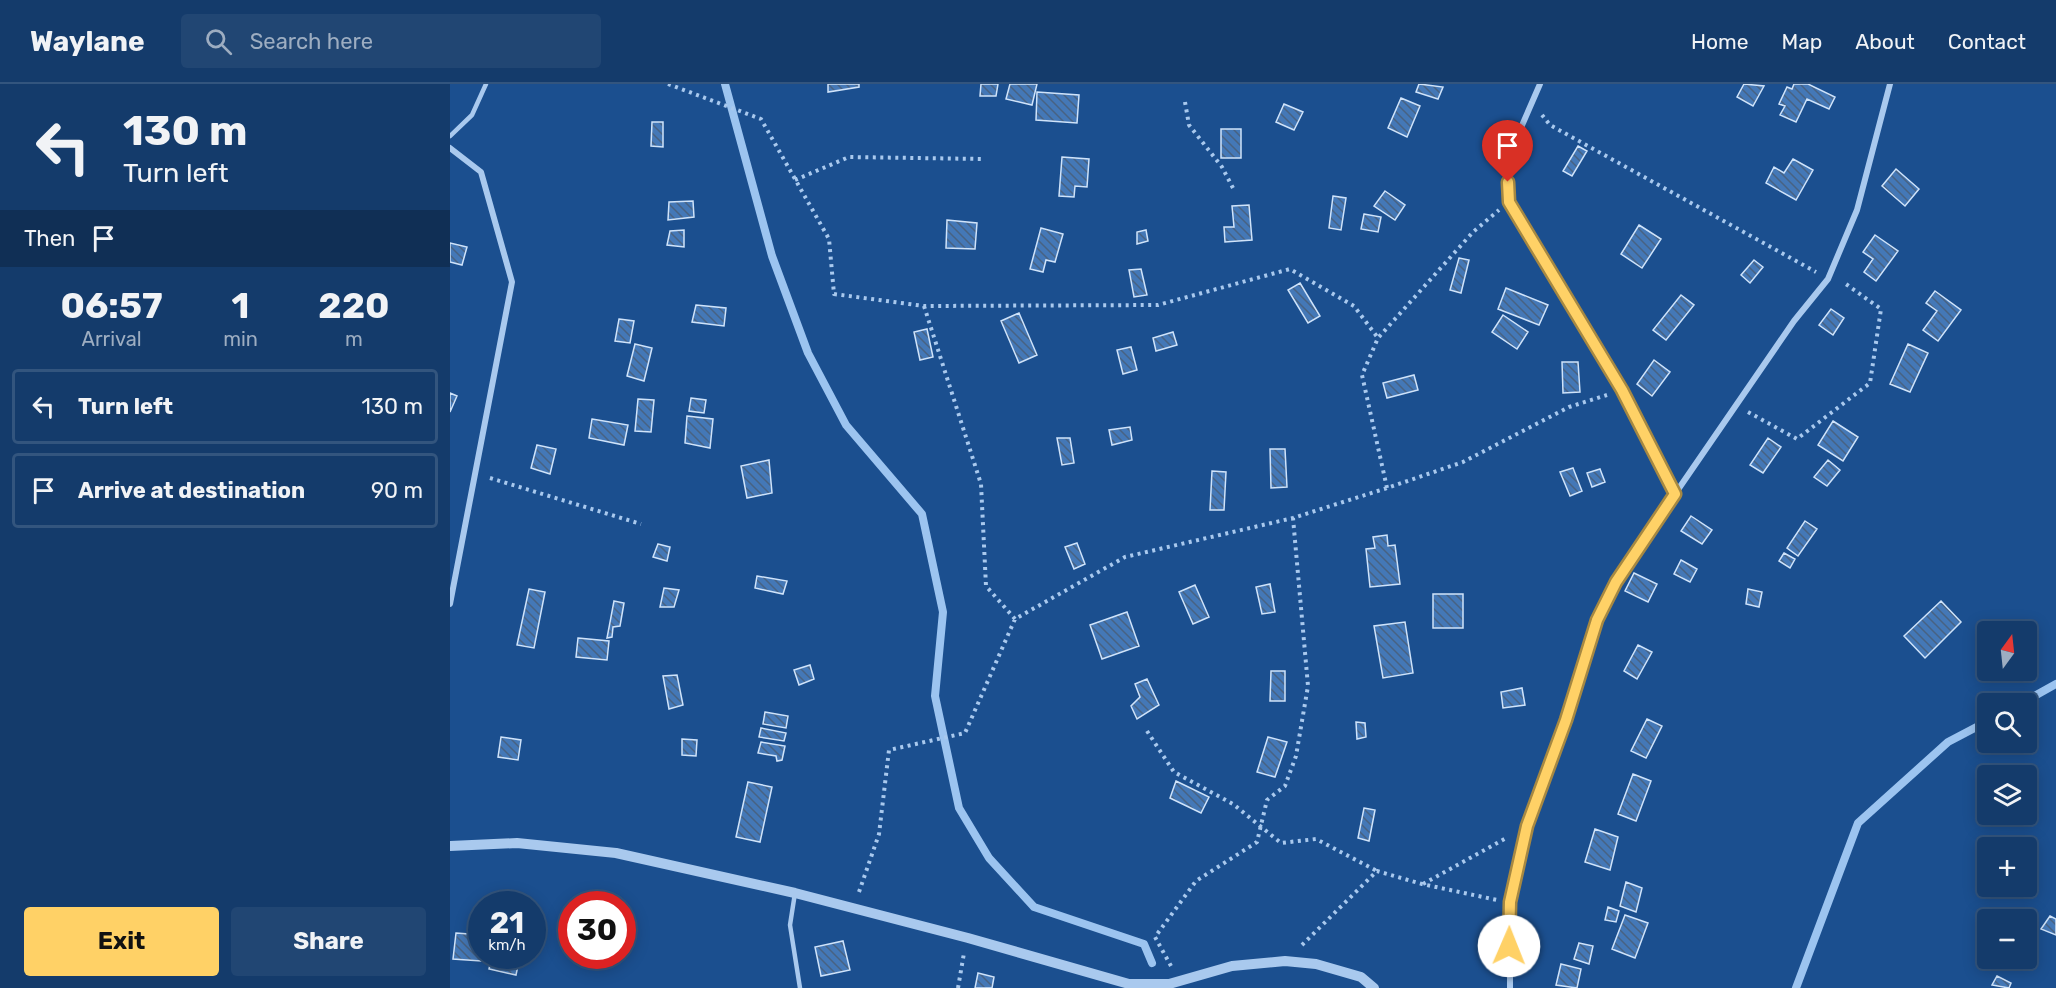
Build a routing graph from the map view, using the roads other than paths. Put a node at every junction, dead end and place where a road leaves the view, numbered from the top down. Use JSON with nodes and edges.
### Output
{"nodes":[{"id":1,"x":486,"y":84,"type":"edge"},
{"id":2,"x":1540,"y":84,"type":"edge"},
{"id":3,"x":1890,"y":84,"type":"edge"},
{"id":4,"x":450,"y":136,"type":"edge"},
{"id":5,"x":450,"y":148,"type":"edge"},
{"id":6,"x":1675,"y":494,"type":"junction"},
{"id":7,"x":450,"y":604,"type":"edge"},
{"id":8,"x":450,"y":846,"type":"edge"},
{"id":9,"x":795,"y":893,"type":"junction"},
{"id":10,"x":800,"y":988,"type":"edge"},
{"id":11,"x":1374,"y":988,"type":"edge"},
{"id":12,"x":1510,"y":988,"type":"edge"}],
"edges":[{"from":1,"to":4,"type":"lane"},
{"from":2,"to":6,"type":"street"},
{"from":3,"to":6,"type":"street"},
{"from":5,"to":7,"type":"street"},
{"from":6,"to":12,"type":"street"},
{"from":8,"to":9,"type":"street"},
{"from":9,"to":10,"type":"lane"},
{"from":9,"to":11,"type":"street"}]}
